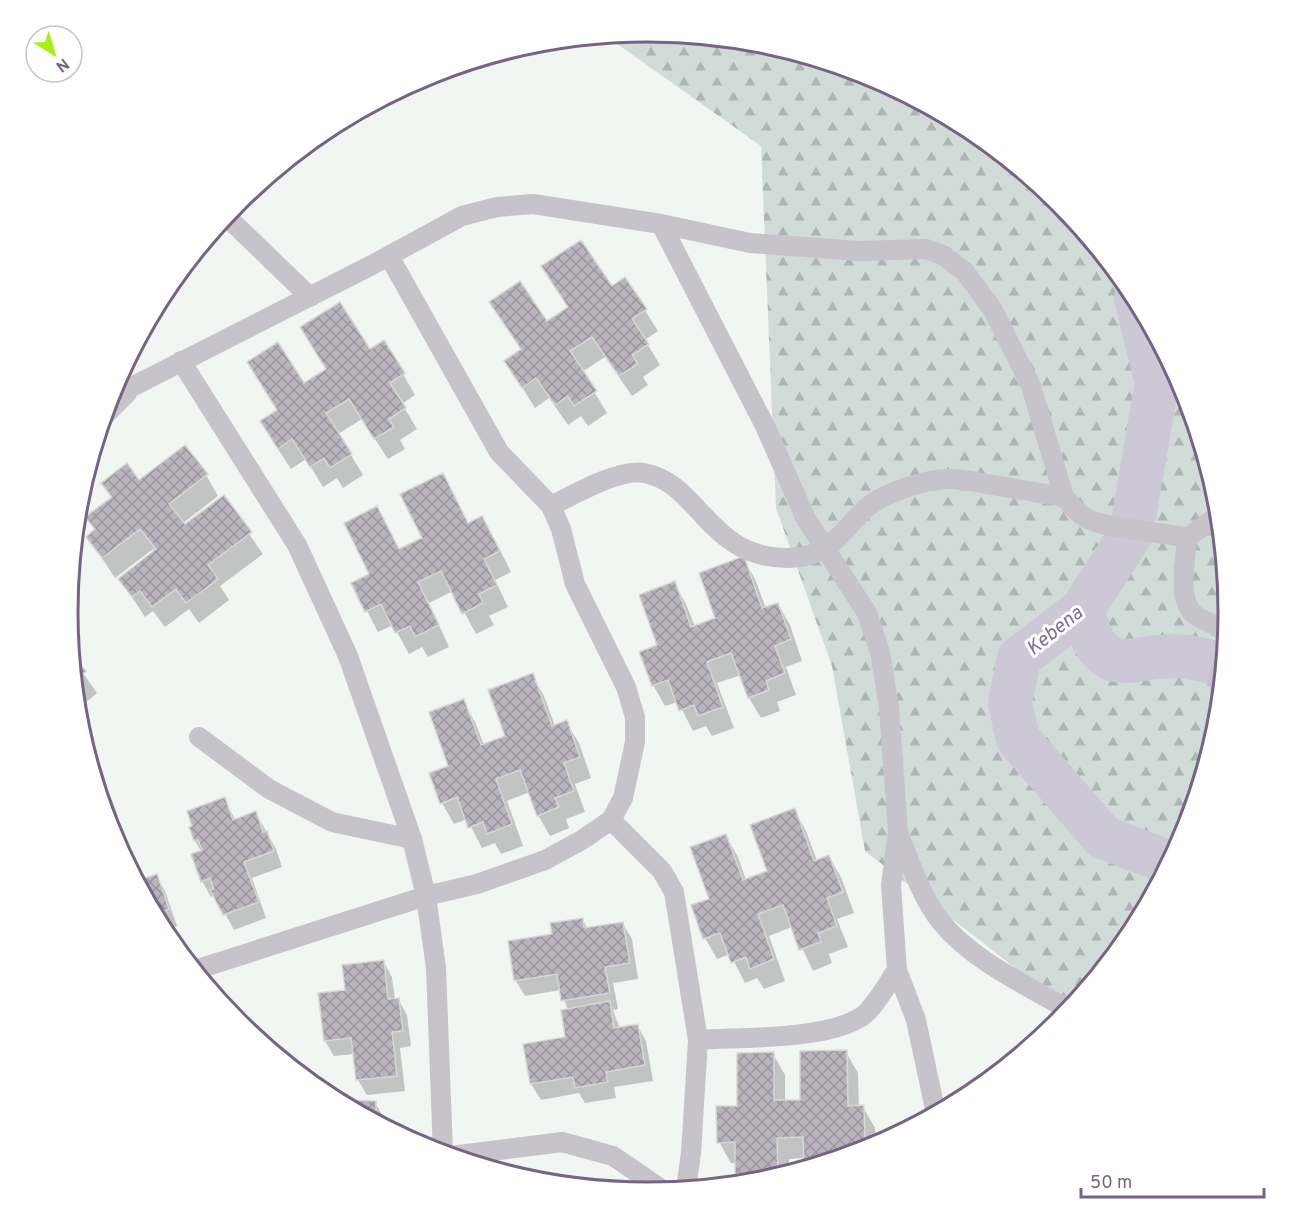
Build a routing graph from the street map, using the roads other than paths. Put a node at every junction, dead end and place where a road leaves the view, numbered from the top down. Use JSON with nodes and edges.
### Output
{"nodes":[{"id":1,"x":233,"y":222,"type":"edge"},
{"id":2,"x":662,"y":224,"type":"junction"},
{"id":3,"x":389,"y":256,"type":"junction"},
{"id":4,"x":310,"y":297,"type":"junction"},
{"id":5,"x":181,"y":361,"type":"junction"},
{"id":6,"x":135,"y":385,"type":"junction"},
{"id":7,"x":123,"y":391,"type":"edge"},
{"id":8,"x":120,"y":400,"type":"edge"},
{"id":9,"x":1064,"y":497,"type":"junction"},
{"id":10,"x":551,"y":506,"type":"junction"},
{"id":11,"x":1211,"y":521,"type":"edge"},
{"id":12,"x":1187,"y":538,"type":"junction"},
{"id":13,"x":827,"y":549,"type":"junction"},
{"id":14,"x":1218,"y":627,"type":"edge"},
{"id":15,"x":199,"y":736,"type":"dead end"},
{"id":16,"x":611,"y":820,"type":"junction"},
{"id":17,"x":898,"y":832,"type":"junction"},
{"id":18,"x":412,"y":839,"type":"junction"},
{"id":19,"x":426,"y":896,"type":"junction"},
{"id":20,"x":203,"y":967,"type":"edge"},
{"id":21,"x":897,"y":970,"type":"junction"},
{"id":22,"x":1061,"y":1005,"type":"edge"},
{"id":23,"x":698,"y":1040,"type":"junction"},
{"id":24,"x":934,"y":1105,"type":"edge"},
{"id":25,"x":443,"y":1144,"type":"edge"},
{"id":26,"x":470,"y":1154,"type":"edge"},
{"id":27,"x":687,"y":1181,"type":"edge"},
{"id":28,"x":651,"y":1182,"type":"edge"}],
"edges":[{"from":1,"to":4,"type":"street"},
{"from":2,"to":3,"type":"street"},
{"from":2,"to":9,"type":"street"},
{"from":2,"to":13,"type":"street"},
{"from":3,"to":4,"type":"street"},
{"from":3,"to":10,"type":"street"},
{"from":4,"to":5,"type":"street"},
{"from":5,"to":6,"type":"street"},
{"from":5,"to":18,"type":"street"},
{"from":6,"to":7,"type":"street"},
{"from":6,"to":8,"type":"street"},
{"from":9,"to":12,"type":"street"},
{"from":9,"to":13,"type":"street"},
{"from":10,"to":13,"type":"street"},
{"from":10,"to":16,"type":"street"},
{"from":11,"to":12,"type":"street"},
{"from":12,"to":14,"type":"street"},
{"from":13,"to":17,"type":"street"},
{"from":15,"to":18,"type":"street"},
{"from":16,"to":19,"type":"street"},
{"from":16,"to":23,"type":"street"},
{"from":17,"to":21,"type":"street"},
{"from":17,"to":22,"type":"street"},
{"from":18,"to":19,"type":"street"},
{"from":19,"to":20,"type":"street"},
{"from":19,"to":25,"type":"street"},
{"from":21,"to":23,"type":"street"},
{"from":21,"to":24,"type":"street"},
{"from":23,"to":27,"type":"street"},
{"from":26,"to":28,"type":"street"}]}
